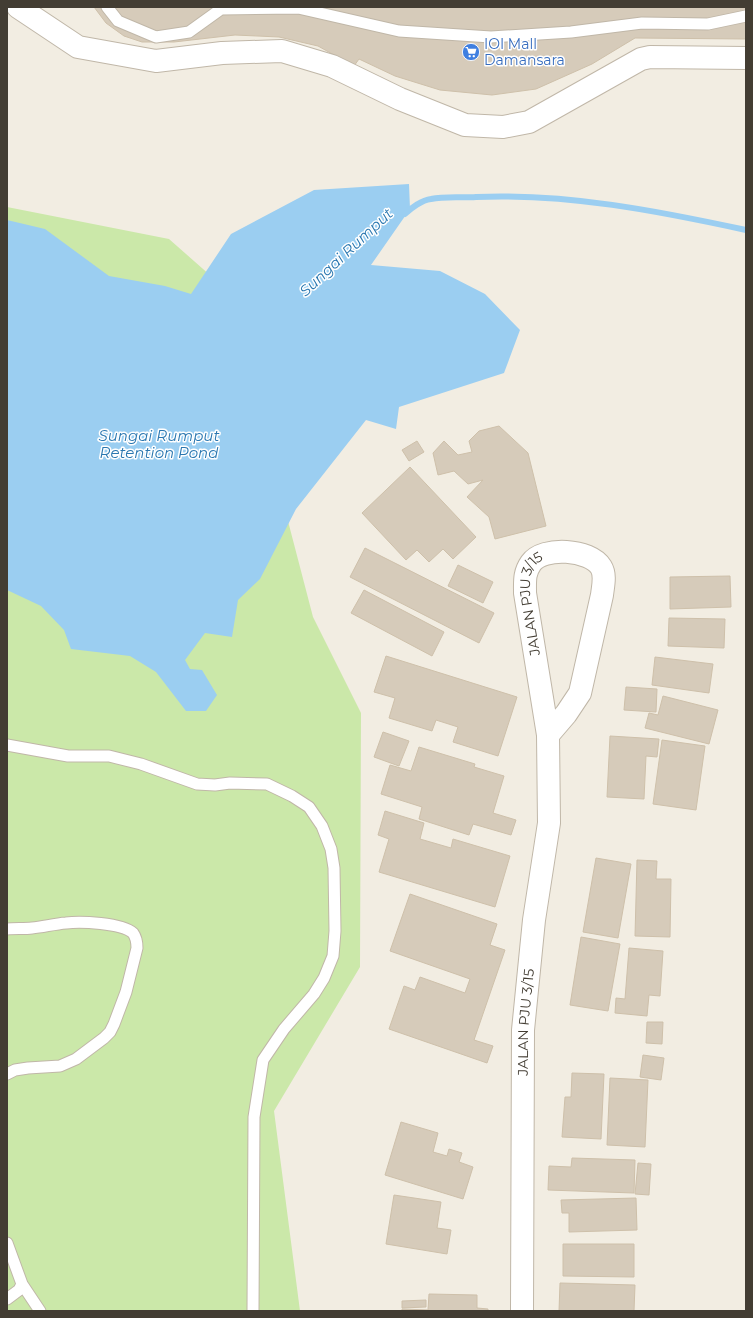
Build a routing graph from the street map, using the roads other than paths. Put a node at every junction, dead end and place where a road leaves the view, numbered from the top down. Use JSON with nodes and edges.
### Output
{"nodes":[{"id":1,"x":18,"y":7,"type":"edge"},
{"id":2,"x":107,"y":7,"type":"edge"},
{"id":3,"x":746,"y":16,"type":"edge"},
{"id":4,"x":746,"y":58,"type":"edge"},
{"id":5,"x":548,"y":735,"type":"junction"},
{"id":6,"x":7,"y":745,"type":"edge"},
{"id":7,"x":7,"y":929,"type":"edge"},
{"id":8,"x":7,"y":1074,"type":"edge"},
{"id":9,"x":7,"y":1243,"type":"edge"},
{"id":10,"x":22,"y":1284,"type":"junction"},
{"id":11,"x":7,"y":1299,"type":"edge"},
{"id":12,"x":40,"y":1311,"type":"edge"},
{"id":13,"x":253,"y":1311,"type":"edge"},
{"id":14,"x":522,"y":1311,"type":"edge"}],
"edges":[{"from":1,"to":4,"type":"street"},
{"from":2,"to":3,"type":"lane"},
{"from":5,"to":5,"type":"street","name":"JALAN PJU 3/15"},
{"from":5,"to":14,"type":"street","name":"JALAN PJU 3/15"},
{"from":6,"to":13,"type":"lane"},
{"from":7,"to":8,"type":"lane"},
{"from":9,"to":10,"type":"lane"},
{"from":10,"to":11,"type":"lane"},
{"from":10,"to":12,"type":"lane"}]}
